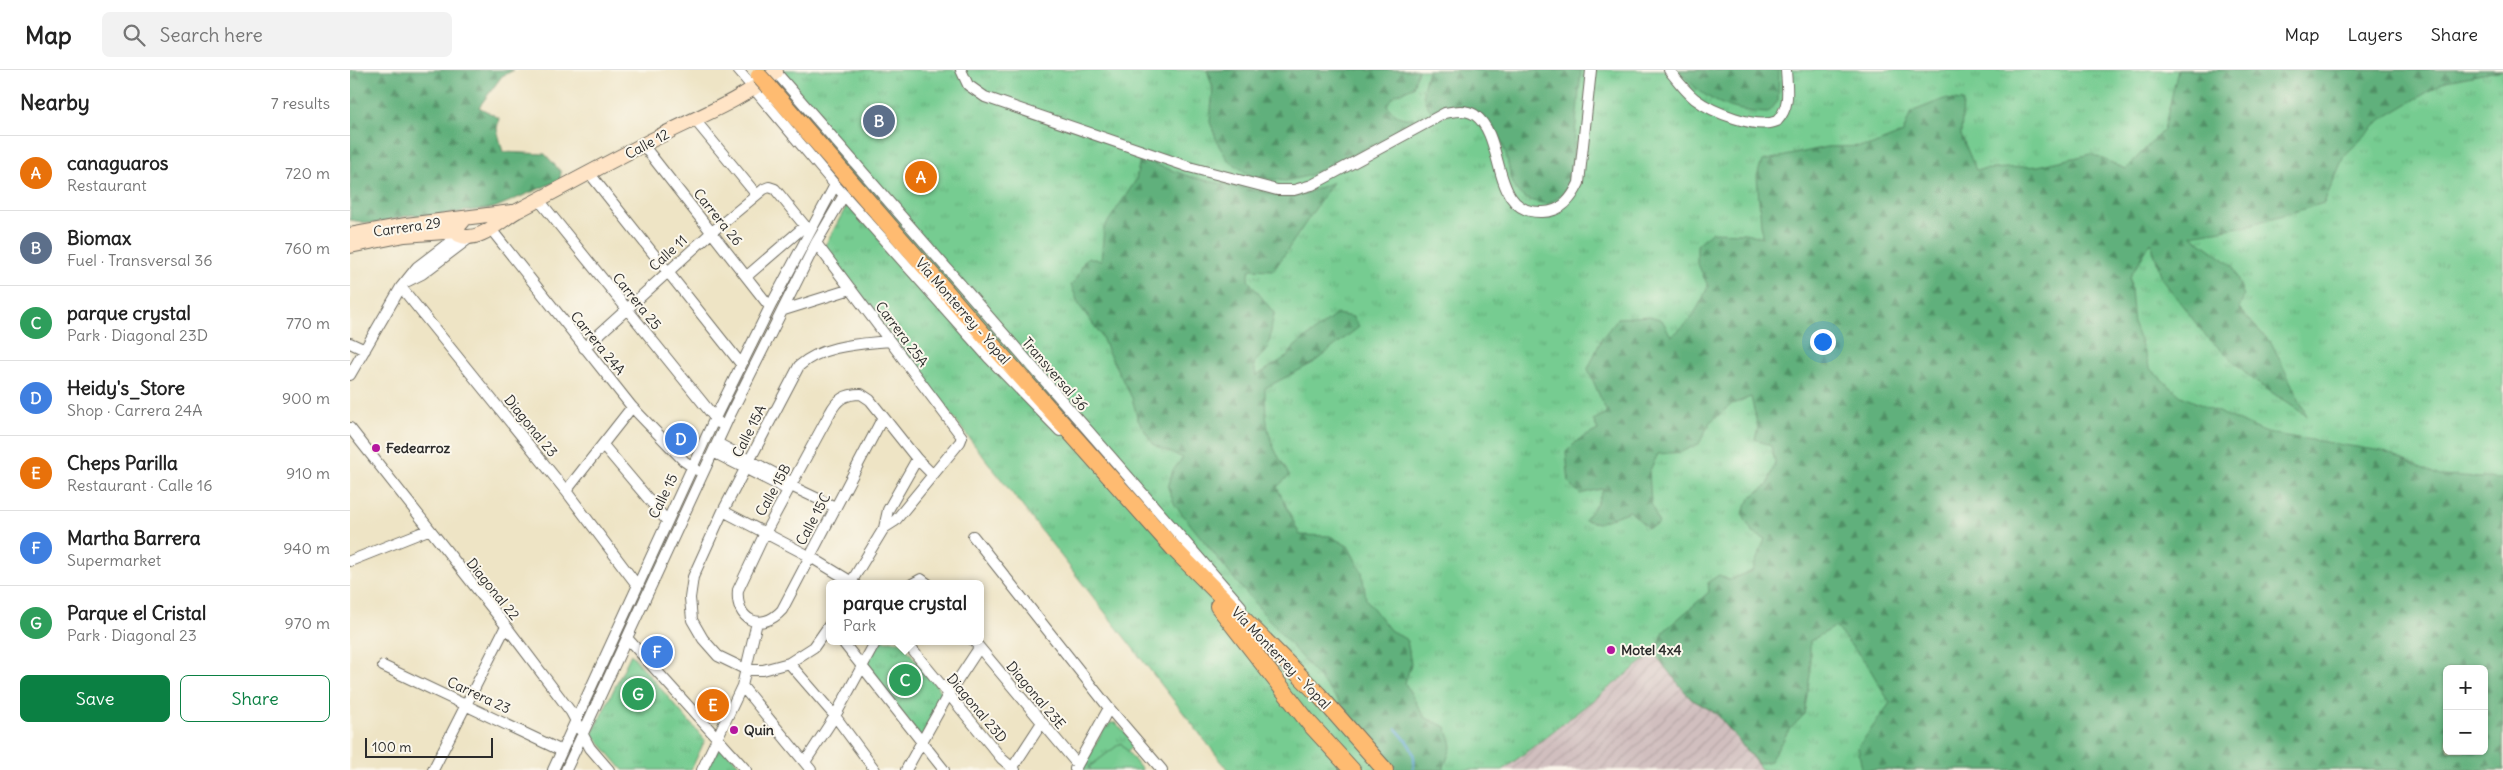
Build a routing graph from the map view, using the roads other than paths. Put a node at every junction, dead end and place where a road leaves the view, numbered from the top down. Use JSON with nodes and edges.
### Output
{"nodes":[{"id":1,"x":738,"y":70,"type":"edge"},
{"id":2,"x":961,"y":70,"type":"edge"},
{"id":3,"x":1591,"y":70,"type":"edge"},
{"id":4,"x":1669,"y":70,"type":"edge"},
{"id":5,"x":1786,"y":70,"type":"edge"},
{"id":6,"x":767,"y":76,"type":"edge"},
{"id":7,"x":695,"y":120,"type":"junction"},
{"id":8,"x":643,"y":145,"type":"junction"},
{"id":9,"x":590,"y":174,"type":"junction"},
{"id":10,"x":835,"y":185,"type":"junction"},
{"id":11,"x":756,"y":194,"type":"junction"},
{"id":12,"x":844,"y":195,"type":"junction"},
{"id":13,"x":539,"y":200,"type":"junction"},
{"id":14,"x":515,"y":212,"type":"junction"},
{"id":15,"x":490,"y":228,"type":"junction"},
{"id":16,"x":807,"y":229,"type":"junction"},
{"id":17,"x":463,"y":231,"type":"junction"},
{"id":18,"x":712,"y":232,"type":"junction"},
{"id":19,"x":350,"y":235,"type":"edge"},
{"id":20,"x":816,"y":243,"type":"junction"},
{"id":21,"x":350,"y":246,"type":"edge"},
{"id":22,"x":669,"y":271,"type":"junction"},
{"id":23,"x":747,"y":276,"type":"junction"},
{"id":24,"x":404,"y":284,"type":"junction"},
{"id":25,"x":851,"y":289,"type":"junction"},
{"id":26,"x":770,"y":307,"type":"junction"},
{"id":27,"x":626,"y":310,"type":"junction"},
{"id":28,"x":784,"y":310,"type":"junction"},
{"id":29,"x":763,"y":321,"type":"junction"},
{"id":30,"x":774,"y":329,"type":"junction"},
{"id":31,"x":890,"y":341,"type":"junction"},
{"id":32,"x":350,"y":343,"type":"edge"},
{"id":33,"x":584,"y":348,"type":"junction"},
{"id":34,"x":364,"y":350,"type":"junction"},
{"id":35,"x":741,"y":364,"type":"junction"},
{"id":36,"x":350,"y":375,"type":"edge"},
{"id":37,"x":632,"y":407,"type":"junction"},
{"id":38,"x":883,"y":417,"type":"junction"},
{"id":39,"x":714,"y":420,"type":"junction"},
{"id":40,"x":350,"y":428,"type":"edge"},
{"id":41,"x":724,"y":428,"type":"junction"},
{"id":42,"x":603,"y":445,"type":"junction"},
{"id":43,"x":715,"y":447,"type":"junction"},
{"id":44,"x":917,"y":459,"type":"junction"},
{"id":45,"x":748,"y":465,"type":"junction"},
{"id":46,"x":692,"y":468,"type":"junction"},
{"id":47,"x":704,"y":473,"type":"junction"},
{"id":48,"x":932,"y":474,"type":"junction"},
{"id":49,"x":791,"y":486,"type":"junction"},
{"id":50,"x":566,"y":491,"type":"junction"},
{"id":51,"x":1124,"y":492,"type":"junction"},
{"id":52,"x":835,"y":507,"type":"junction"},
{"id":53,"x":723,"y":511,"type":"junction"},
{"id":54,"x":666,"y":521,"type":"junction"},
{"id":55,"x":884,"y":528,"type":"junction"},
{"id":56,"x":428,"y":530,"type":"junction"},
{"id":57,"x":765,"y":533,"type":"junction"},
{"id":58,"x":974,"y":536,"type":"dead end"},
{"id":59,"x":1174,"y":549,"type":"junction"},
{"id":60,"x":809,"y":556,"type":"junction"},
{"id":61,"x":350,"y":561,"type":"edge"},
{"id":62,"x":849,"y":580,"type":"edge"},
{"id":63,"x":853,"y":580,"type":"edge"},
{"id":64,"x":637,"y":586,"type":"junction"},
{"id":65,"x":757,"y":622,"type":"junction"},
{"id":66,"x":506,"y":626,"type":"junction"},
{"id":67,"x":826,"y":630,"type":"edge"},
{"id":68,"x":627,"y":638,"type":"junction"},
{"id":69,"x":845,"y":645,"type":"edge"},
{"id":70,"x":874,"y":645,"type":"edge"},
{"id":71,"x":907,"y":645,"type":"edge"},
{"id":72,"x":977,"y":645,"type":"edge"},
{"id":73,"x":789,"y":663,"type":"junction"},
{"id":74,"x":384,"y":666,"type":"dead end"},
{"id":75,"x":861,"y":666,"type":"junction"},
{"id":76,"x":746,"y":670,"type":"junction"},
{"id":77,"x":742,"y":686,"type":"junction"},
{"id":78,"x":1318,"y":694,"type":"junction"},
{"id":79,"x":948,"y":695,"type":"junction"},
{"id":80,"x":466,"y":704,"type":"junction"},
{"id":81,"x":1108,"y":708,"type":"junction"},
{"id":82,"x":835,"y":716,"type":"junction"},
{"id":83,"x":575,"y":718,"type":"junction"},
{"id":84,"x":1041,"y":724,"type":"junction"},
{"id":85,"x":582,"y":733,"type":"junction"},
{"id":86,"x":717,"y":736,"type":"junction"},
{"id":87,"x":921,"y":743,"type":"junction"},
{"id":88,"x":562,"y":750,"type":"junction"},
{"id":89,"x":808,"y":766,"type":"edge"},
{"id":90,"x":1076,"y":767,"type":"edge"},
{"id":91,"x":1012,"y":769,"type":"edge"},
{"id":92,"x":433,"y":770,"type":"edge"},
{"id":93,"x":553,"y":770,"type":"edge"},
{"id":94,"x":566,"y":770,"type":"edge"},
{"id":95,"x":610,"y":770,"type":"edge"},
{"id":96,"x":702,"y":770,"type":"edge"},
{"id":97,"x":746,"y":770,"type":"edge"},
{"id":98,"x":875,"y":770,"type":"edge"},
{"id":99,"x":906,"y":770,"type":"edge"},
{"id":100,"x":944,"y":770,"type":"edge"},
{"id":101,"x":1162,"y":770,"type":"edge"},
{"id":102,"x":1352,"y":770,"type":"edge"},
{"id":103,"x":1385,"y":770,"type":"edge"}],
"edges":[{"from":1,"to":6,"type":"street","name":"Transversal 36"},
{"from":2,"to":3,"type":"street"},
{"from":4,"to":5,"type":"street"},
{"from":6,"to":7,"type":"main road","name":"Calle 12"},
{"from":6,"to":10,"type":"street","name":"Transversal 36"},
{"from":6,"to":51,"type":"highway","name":"Vía Monterrey - Yopal"},
{"from":6,"to":78,"type":"street","name":"Transversal 36"},
{"from":7,"to":8,"type":"main road","name":"Calle 12"},
{"from":7,"to":11,"type":"street"},
{"from":8,"to":9,"type":"main road","name":"Calle 12"},
{"from":8,"to":18,"type":"street","name":"Carrera 26"},
{"from":9,"to":13,"type":"main road","name":"Calle 12"},
{"from":9,"to":22,"type":"street"},
{"from":10,"to":12,"type":"street","name":"Transversal 36"},
{"from":10,"to":16,"type":"street","name":"Calle 15"},
{"from":11,"to":16,"type":"street","name":"Calle 11"},
{"from":11,"to":18,"type":"street","name":"Calle 11"},
{"from":12,"to":20,"type":"street","name":"Calle 15"},
{"from":12,"to":51,"type":"street","name":"Transversal 36"},
{"from":13,"to":14,"type":"main road","name":"Calle 12"},
{"from":13,"to":27,"type":"street","name":"Carrera 25"},
{"from":14,"to":15,"type":"main road","name":"Carrera 29"},
{"from":14,"to":17,"type":"main road","name":"Carrera 29"},
{"from":15,"to":17,"type":"main road","name":"Carrera 29"},
{"from":15,"to":33,"type":"street","name":"Carrera 24A"},
{"from":16,"to":23,"type":"street"},
{"from":16,"to":26,"type":"street","name":"Calle 15"},
{"from":17,"to":19,"type":"main road","name":"Carrera 29"},
{"from":17,"to":21,"type":"main road","name":"Carrera 29"},
{"from":17,"to":24,"type":"street"},
{"from":18,"to":22,"type":"street","name":"Calle 11"},
{"from":18,"to":23,"type":"street","name":"Carrera 26"},
{"from":20,"to":25,"type":"street","name":"Carrera 25A"},
{"from":20,"to":28,"type":"street","name":"Calle 15"},
{"from":22,"to":27,"type":"street","name":"Calle 11"},
{"from":22,"to":35,"type":"street"},
{"from":23,"to":26,"type":"street","name":"Carrera 26"},
{"from":24,"to":34,"type":"street"},
{"from":24,"to":50,"type":"street","name":"Diagonal 23"},
{"from":25,"to":28,"type":"street"},
{"from":25,"to":31,"type":"street","name":"Carrera 25A"},
{"from":26,"to":29,"type":"street","name":"Calle 15"},
{"from":27,"to":33,"type":"street","name":"Calle 11"},
{"from":27,"to":39,"type":"street","name":"Carrera 25"},
{"from":28,"to":30,"type":"street","name":"Calle 15"},
{"from":29,"to":30,"type":"street"},
{"from":29,"to":35,"type":"street","name":"Calle 15"},
{"from":30,"to":41,"type":"street","name":"Calle 15"},
{"from":31,"to":45,"type":"street","name":"Calle 15A"},
{"from":31,"to":48,"type":"street","name":"Carrera 25A"},
{"from":32,"to":34,"type":"street"},
{"from":33,"to":37,"type":"street","name":"Carrera 24A"},
{"from":34,"to":36,"type":"street"},
{"from":35,"to":39,"type":"street","name":"Calle 15"},
{"from":37,"to":42,"type":"street"},
{"from":37,"to":46,"type":"street","name":"Carrera 24A"},
{"from":38,"to":44,"type":"street"},
{"from":38,"to":49,"type":"street","name":"Calle 15B"},
{"from":38,"to":52,"type":"street","name":"Calle 15C"},
{"from":39,"to":41,"type":"street","name":"Carrera 25"},
{"from":39,"to":46,"type":"street","name":"Calle 15"},
{"from":40,"to":56,"type":"street","name":"Diagonal 22"},
{"from":41,"to":43,"type":"street","name":"Calle 15"},
{"from":42,"to":50,"type":"street"},
{"from":42,"to":54,"type":"street"},
{"from":43,"to":45,"type":"street"},
{"from":43,"to":47,"type":"street","name":"Calle 15"},
{"from":44,"to":48,"type":"street"},
{"from":44,"to":55,"type":"street"},
{"from":45,"to":49,"type":"street"},
{"from":45,"to":53,"type":"street","name":"Calle 15A"},
{"from":46,"to":47,"type":"street"},
{"from":46,"to":54,"type":"street","name":"Calle 15"},
{"from":47,"to":68,"type":"street","name":"Calle 15"},
{"from":48,"to":55,"type":"street"},
{"from":49,"to":52,"type":"street"},
{"from":49,"to":57,"type":"street","name":"Calle 15B"},
{"from":50,"to":64,"type":"street","name":"Diagonal 23"},
{"from":51,"to":59,"type":"highway","name":"Vía Monterrey - Yopal"},
{"from":52,"to":60,"type":"street","name":"Calle 15C"},
{"from":53,"to":57,"type":"street"},
{"from":53,"to":76,"type":"street","name":"Calle 15A"},
{"from":54,"to":64,"type":"street","name":"Calle 15"},
{"from":55,"to":63,"type":"street"},
{"from":56,"to":61,"type":"street"},
{"from":56,"to":66,"type":"street","name":"Diagonal 22"},
{"from":57,"to":60,"type":"street"},
{"from":57,"to":65,"type":"street","name":"Calle 15B"},
{"from":58,"to":81,"type":"street"},
{"from":59,"to":78,"type":"highway","name":"Vía Monterrey - Yopal"},
{"from":59,"to":102,"type":"highway","name":"Vía Monterrey - Yopal"},
{"from":60,"to":62,"type":"street"},
{"from":60,"to":65,"type":"street","name":"Calle 15C"},
{"from":64,"to":83,"type":"street","name":"Calle 15"},
{"from":65,"to":76,"type":"street"},
{"from":66,"to":80,"type":"street"},
{"from":66,"to":83,"type":"street","name":"Diagonal 22"},
{"from":67,"to":73,"type":"street"},
{"from":68,"to":85,"type":"street","name":"Calle 15"},
{"from":68,"to":86,"type":"street"},
{"from":69,"to":75,"type":"street"},
{"from":70,"to":75,"type":"street"},
{"from":71,"to":79,"type":"street","name":"Diagonal 23D"},
{"from":72,"to":79,"type":"street"},
{"from":72,"to":84,"type":"street","name":"Diagonal 23E"},
{"from":73,"to":76,"type":"street"},
{"from":73,"to":82,"type":"street"},
{"from":74,"to":80,"type":"street","name":"Carrera 23"},
{"from":75,"to":82,"type":"street"},
{"from":75,"to":87,"type":"street"},
{"from":76,"to":77,"type":"street"},
{"from":77,"to":86,"type":"street"},
{"from":77,"to":89,"type":"street"},
{"from":78,"to":103,"type":"highway","name":"Vía Monterrey - Yopal"},
{"from":79,"to":87,"type":"street"},
{"from":79,"to":91,"type":"street","name":"Diagonal 23D"},
{"from":80,"to":88,"type":"street","name":"Carrera 23"},
{"from":80,"to":92,"type":"street"},
{"from":81,"to":90,"type":"street"},
{"from":81,"to":101,"type":"street"},
{"from":82,"to":89,"type":"street"},
{"from":82,"to":98,"type":"street"},
{"from":83,"to":85,"type":"street","name":"Diagonal 22"},
{"from":83,"to":88,"type":"street","name":"Calle 15"},
{"from":84,"to":90,"type":"street","name":"Diagonal 23E"},
{"from":84,"to":91,"type":"street"},
{"from":85,"to":94,"type":"street","name":"Calle 15"},
{"from":85,"to":95,"type":"street","name":"Diagonal 22"},
{"from":86,"to":96,"type":"street"},
{"from":86,"to":97,"type":"street"},
{"from":87,"to":99,"type":"street"},
{"from":87,"to":100,"type":"street"},
{"from":88,"to":93,"type":"street","name":"Calle 15"}]}
